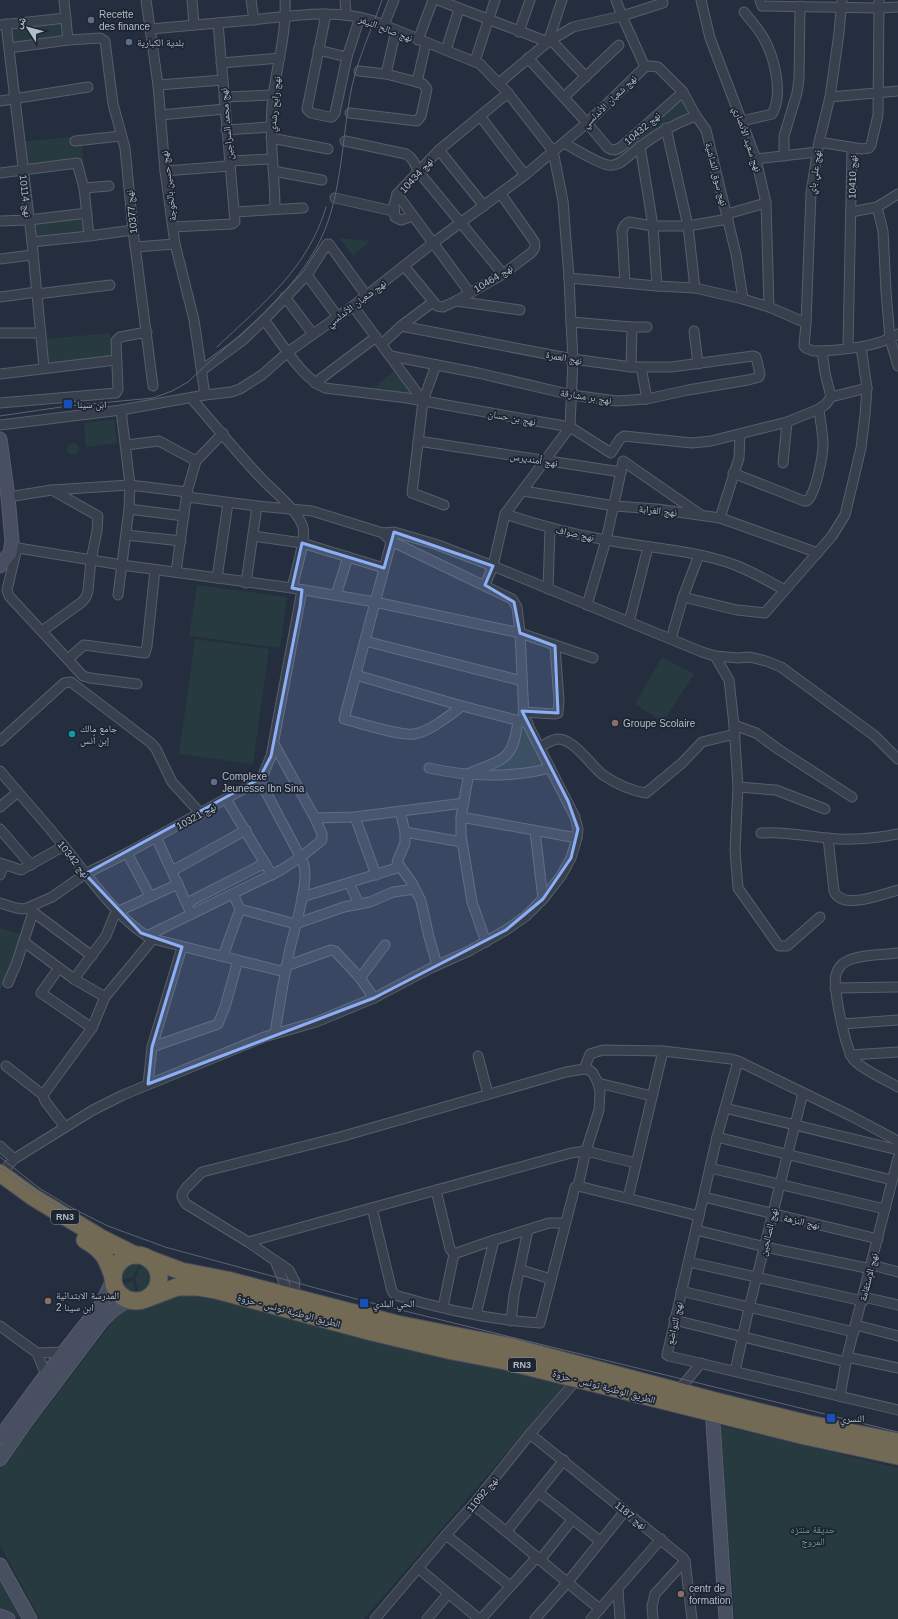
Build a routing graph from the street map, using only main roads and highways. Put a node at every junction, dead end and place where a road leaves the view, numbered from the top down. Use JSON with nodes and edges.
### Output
{"nodes":[{"id":1,"x":0,"y":1177,"type":"edge"},
{"id":2,"x":142,"y":1257,"type":"junction"},
{"id":3,"x":113,"y":1279,"type":"junction"},
{"id":4,"x":148,"y":1298,"type":"junction"},
{"id":5,"x":288,"y":1303,"type":"junction"},
{"id":6,"x":582,"y":1373,"type":"junction"},
{"id":7,"x":714,"y":1408,"type":"junction"},
{"id":8,"x":898,"y":1452,"type":"edge"}],
"edges":[{"from":1,"to":2,"type":"highway","name":"الطريق الوطنية تونس - حزوة","number":"RN3"},
{"from":1,"to":3,"type":"highway","number":"RN3"},
{"from":2,"to":3,"type":"highway"},
{"from":2,"to":4,"type":"highway"},
{"from":2,"to":5,"type":"highway","name":"الطريق الوطنية تونس - حزوة","number":"RN3"},
{"from":3,"to":4,"type":"highway","number":"RN3"},
{"from":4,"to":5,"type":"highway","name":"الطريق الوطنية تونس - حزوة","number":"RN3"},
{"from":5,"to":6,"type":"highway","name":"الطريق الوطنية تونس - حزوة","number":"RN3"},
{"from":6,"to":7,"type":"highway","name":"الطريق الوطنية تونس - حزوة","number":"RN3"},
{"from":6,"to":7,"type":"highway","name":"الطريق الوطنية تونس - حزوة","number":"RN3"},
{"from":7,"to":8,"type":"highway","name":"الطريق الوطنية تونس - حزوة","number":"RN3"}]}
